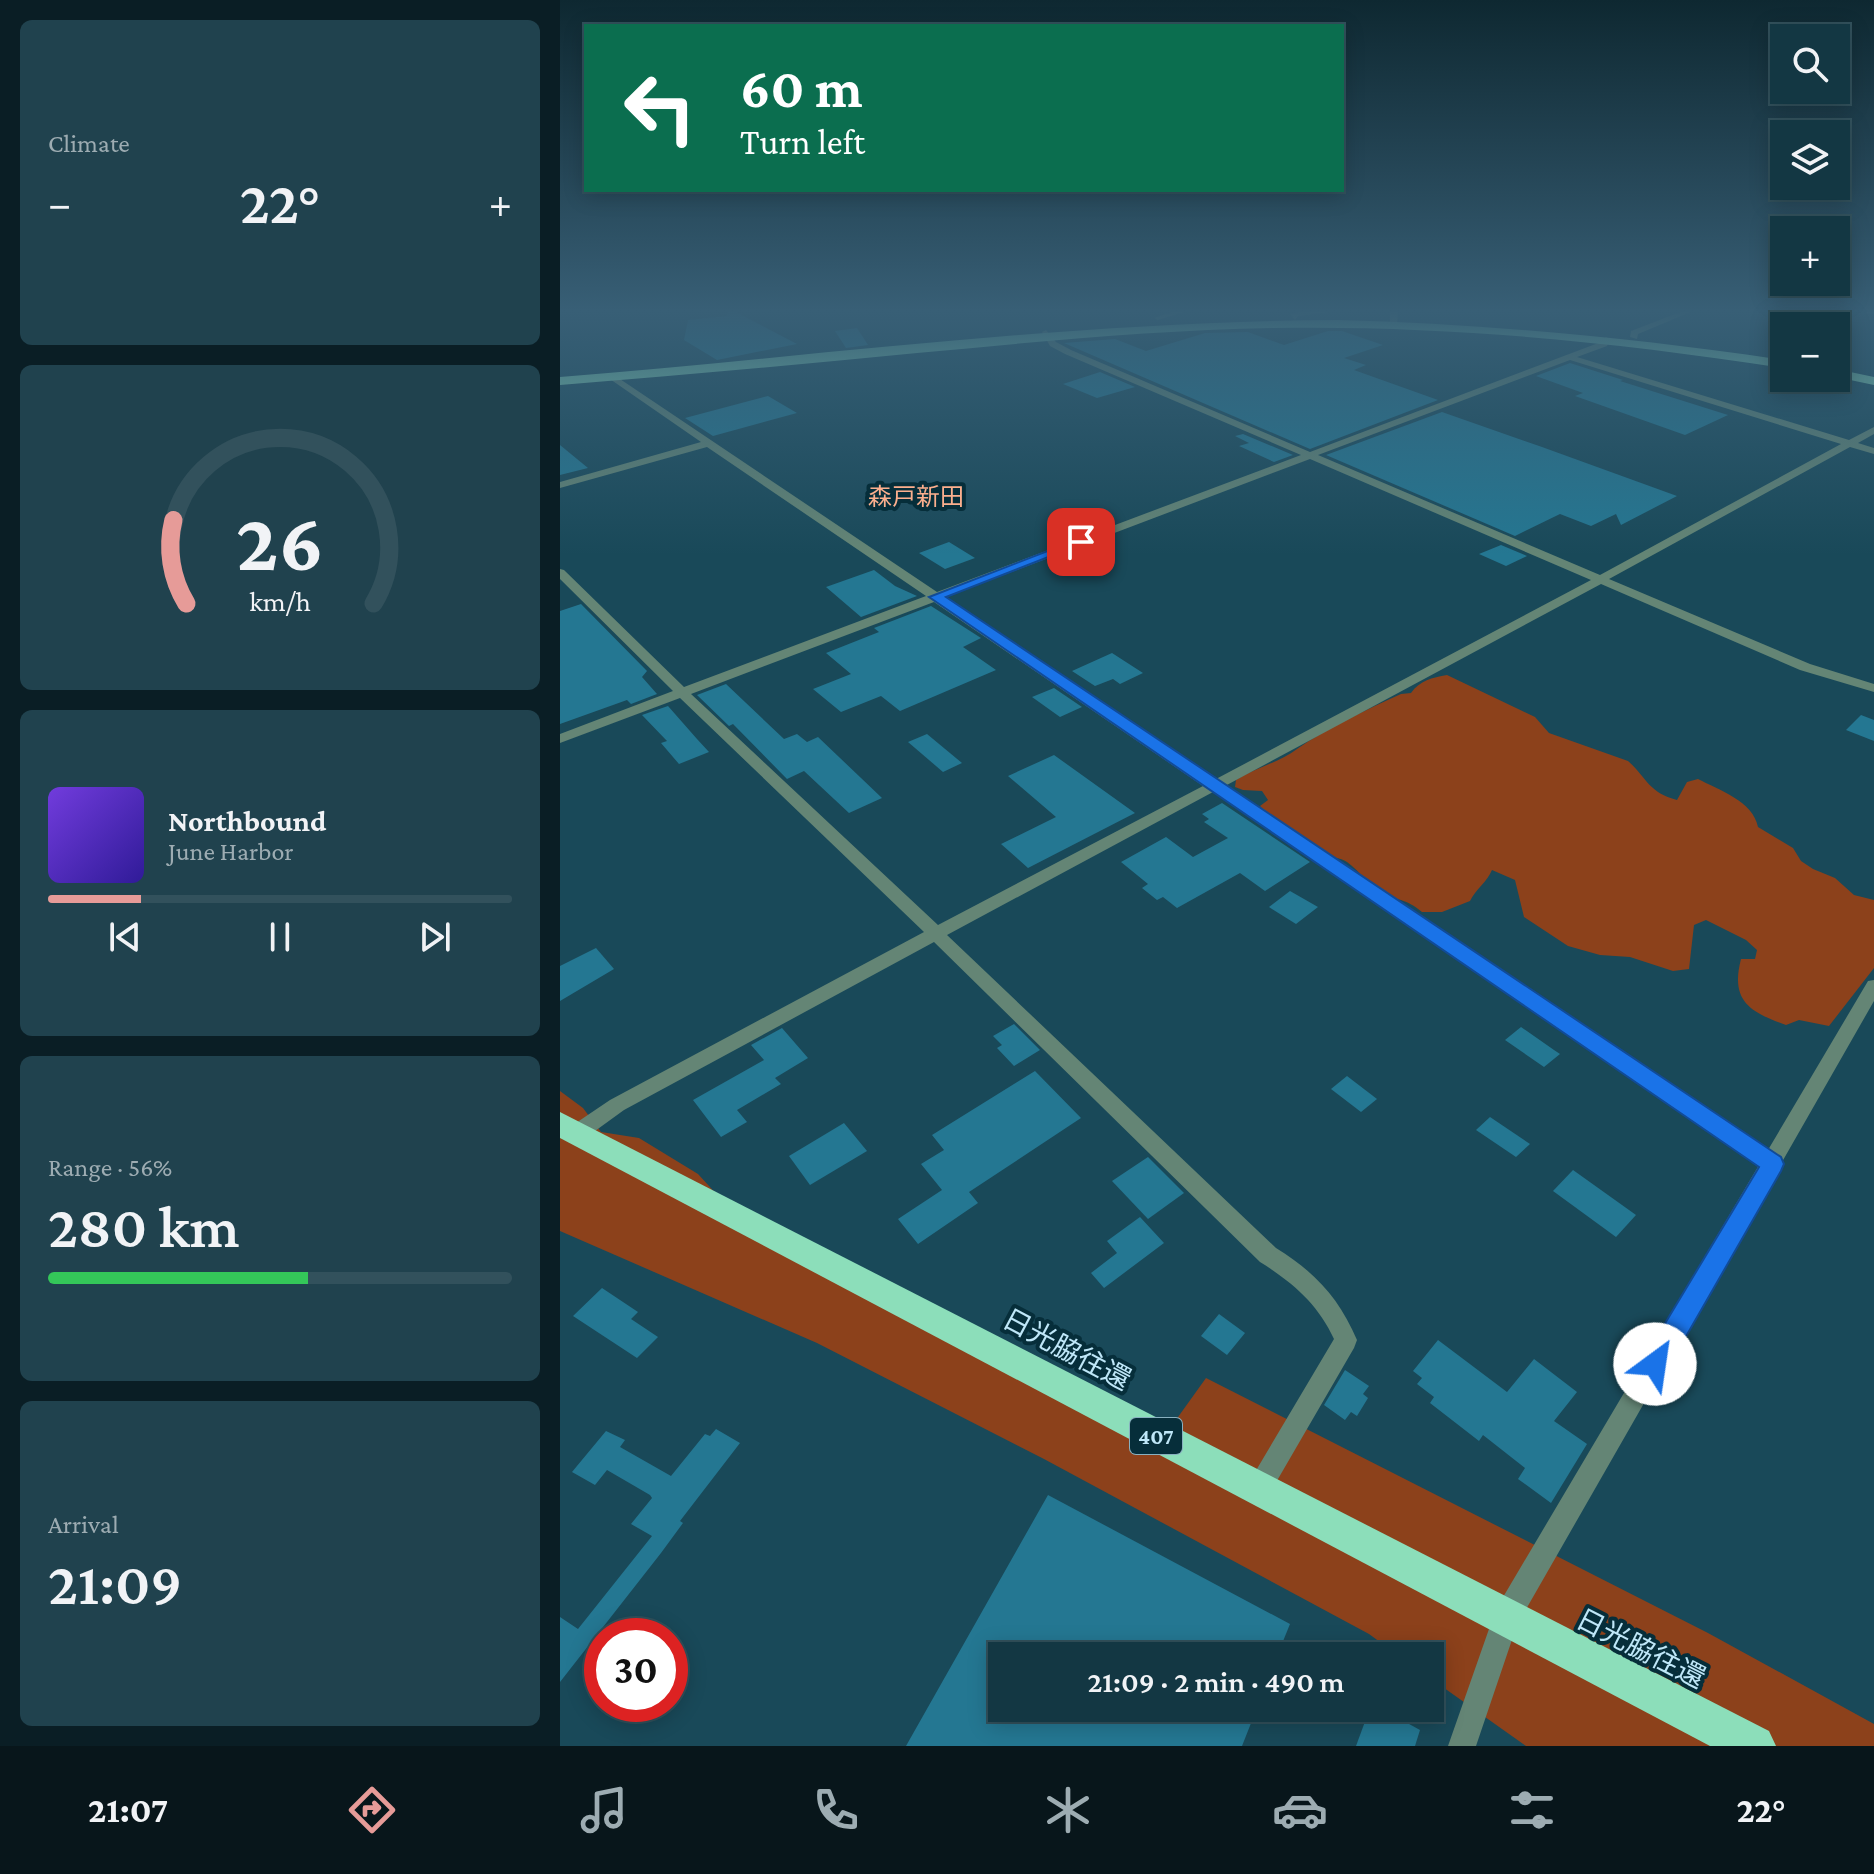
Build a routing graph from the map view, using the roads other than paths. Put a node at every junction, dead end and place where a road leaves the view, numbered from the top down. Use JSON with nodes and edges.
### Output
{"nodes":[{"id":1,"x":634,"y":392,"type":"edge"},
{"id":2,"x":1162,"y":392,"type":"edge"},
{"id":3,"x":1476,"y":392,"type":"edge"},
{"id":4,"x":1685,"y":392,"type":"edge"},
{"id":5,"x":1874,"y":430,"type":"edge"},
{"id":6,"x":709,"y":443,"type":"junction"},
{"id":7,"x":1850,"y":443,"type":"junction"},
{"id":8,"x":1874,"y":451,"type":"edge"},
{"id":9,"x":1309,"y":456,"type":"junction"},
{"id":10,"x":560,"y":485,"type":"edge"},
{"id":11,"x":560,"y":572,"type":"edge"},
{"id":12,"x":1600,"y":581,"type":"junction"},
{"id":13,"x":935,"y":597,"type":"junction"},
{"id":14,"x":1874,"y":688,"type":"edge"},
{"id":15,"x":684,"y":692,"type":"junction"},
{"id":16,"x":560,"y":739,"type":"edge"},
{"id":17,"x":1212,"y":786,"type":"junction"},
{"id":18,"x":935,"y":932,"type":"junction"},
{"id":19,"x":1874,"y":986,"type":"edge"},
{"id":20,"x":568,"y":1129,"type":"edge"},
{"id":21,"x":1773,"y":1164,"type":"junction"},
{"id":22,"x":1258,"y":1489,"type":"junction"},
{"id":23,"x":1506,"y":1619,"type":"junction"},
{"id":24,"x":1462,"y":1746,"type":"edge"},
{"id":25,"x":1754,"y":1746,"type":"edge"}],
"edges":[{"from":1,"to":6,"type":"street"},
{"from":2,"to":9,"type":"street"},
{"from":3,"to":9,"type":"street"},
{"from":4,"to":7,"type":"street"},
{"from":5,"to":7,"type":"street"},
{"from":6,"to":10,"type":"street"},
{"from":6,"to":13,"type":"street"},
{"from":7,"to":8,"type":"street"},
{"from":7,"to":12,"type":"street"},
{"from":9,"to":12,"type":"street"},
{"from":9,"to":13,"type":"street"},
{"from":11,"to":15,"type":"street"},
{"from":12,"to":14,"type":"street"},
{"from":12,"to":17,"type":"street"},
{"from":13,"to":15,"type":"street"},
{"from":13,"to":17,"type":"street"},
{"from":15,"to":16,"type":"street"},
{"from":15,"to":18,"type":"street"},
{"from":17,"to":18,"type":"street"},
{"from":17,"to":21,"type":"street"},
{"from":18,"to":20,"type":"street"},
{"from":18,"to":22,"type":"street"},
{"from":19,"to":21,"type":"street"},
{"from":20,"to":22,"type":"highway","name":"日光脇往還","number":"407"},
{"from":21,"to":23,"type":"street"},
{"from":22,"to":23,"type":"highway","name":"日光脇往還","number":"407"},
{"from":23,"to":24,"type":"street"},
{"from":23,"to":25,"type":"highway","name":"日光脇往還","number":"407"}]}
